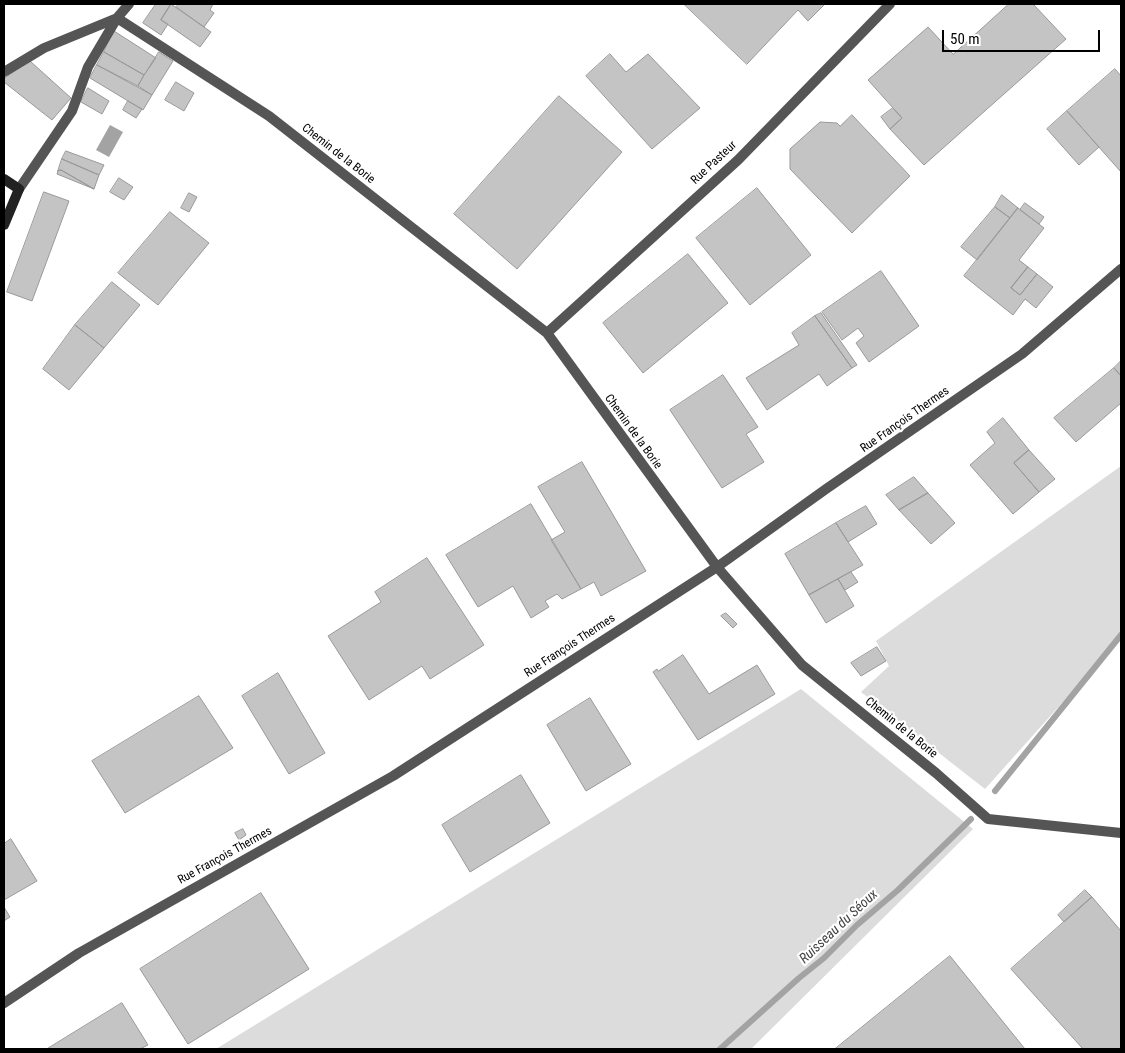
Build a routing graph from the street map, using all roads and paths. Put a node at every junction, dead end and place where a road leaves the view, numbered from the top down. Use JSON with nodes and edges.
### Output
{"nodes":[{"id":1,"x":128,"y":4,"type":"edge"},
{"id":2,"x":890,"y":4,"type":"edge"},
{"id":3,"x":117,"y":18,"type":"junction"},
{"id":4,"x":4,"y":72,"type":"edge"},
{"id":5,"x":4,"y":179,"type":"edge"},
{"id":6,"x":19,"y":189,"type":"junction"},
{"id":7,"x":4,"y":225,"type":"edge"},
{"id":8,"x":1121,"y":269,"type":"edge"},
{"id":9,"x":547,"y":333,"type":"junction"},
{"id":10,"x":717,"y":567,"type":"junction"},
{"id":11,"x":1121,"y":834,"type":"edge"},
{"id":12,"x":4,"y":1003,"type":"edge"}],
"edges":[{"from":1,"to":3,"type":"street"},
{"from":2,"to":9,"type":"street","name":"Rue Pasteur"},
{"from":3,"to":4,"type":"street"},
{"from":3,"to":6,"type":"street"},
{"from":3,"to":9,"type":"street","name":"Chemin de la Borie"},
{"from":5,"to":6,"type":"street"},
{"from":6,"to":7,"type":"street"},
{"from":8,"to":10,"type":"street","name":"Rue François Thermes"},
{"from":9,"to":10,"type":"street","name":"Chemin de la Borie"},
{"from":10,"to":11,"type":"street","name":"Chemin de la Borie"},
{"from":10,"to":12,"type":"street","name":"Rue François Thermes"}]}
